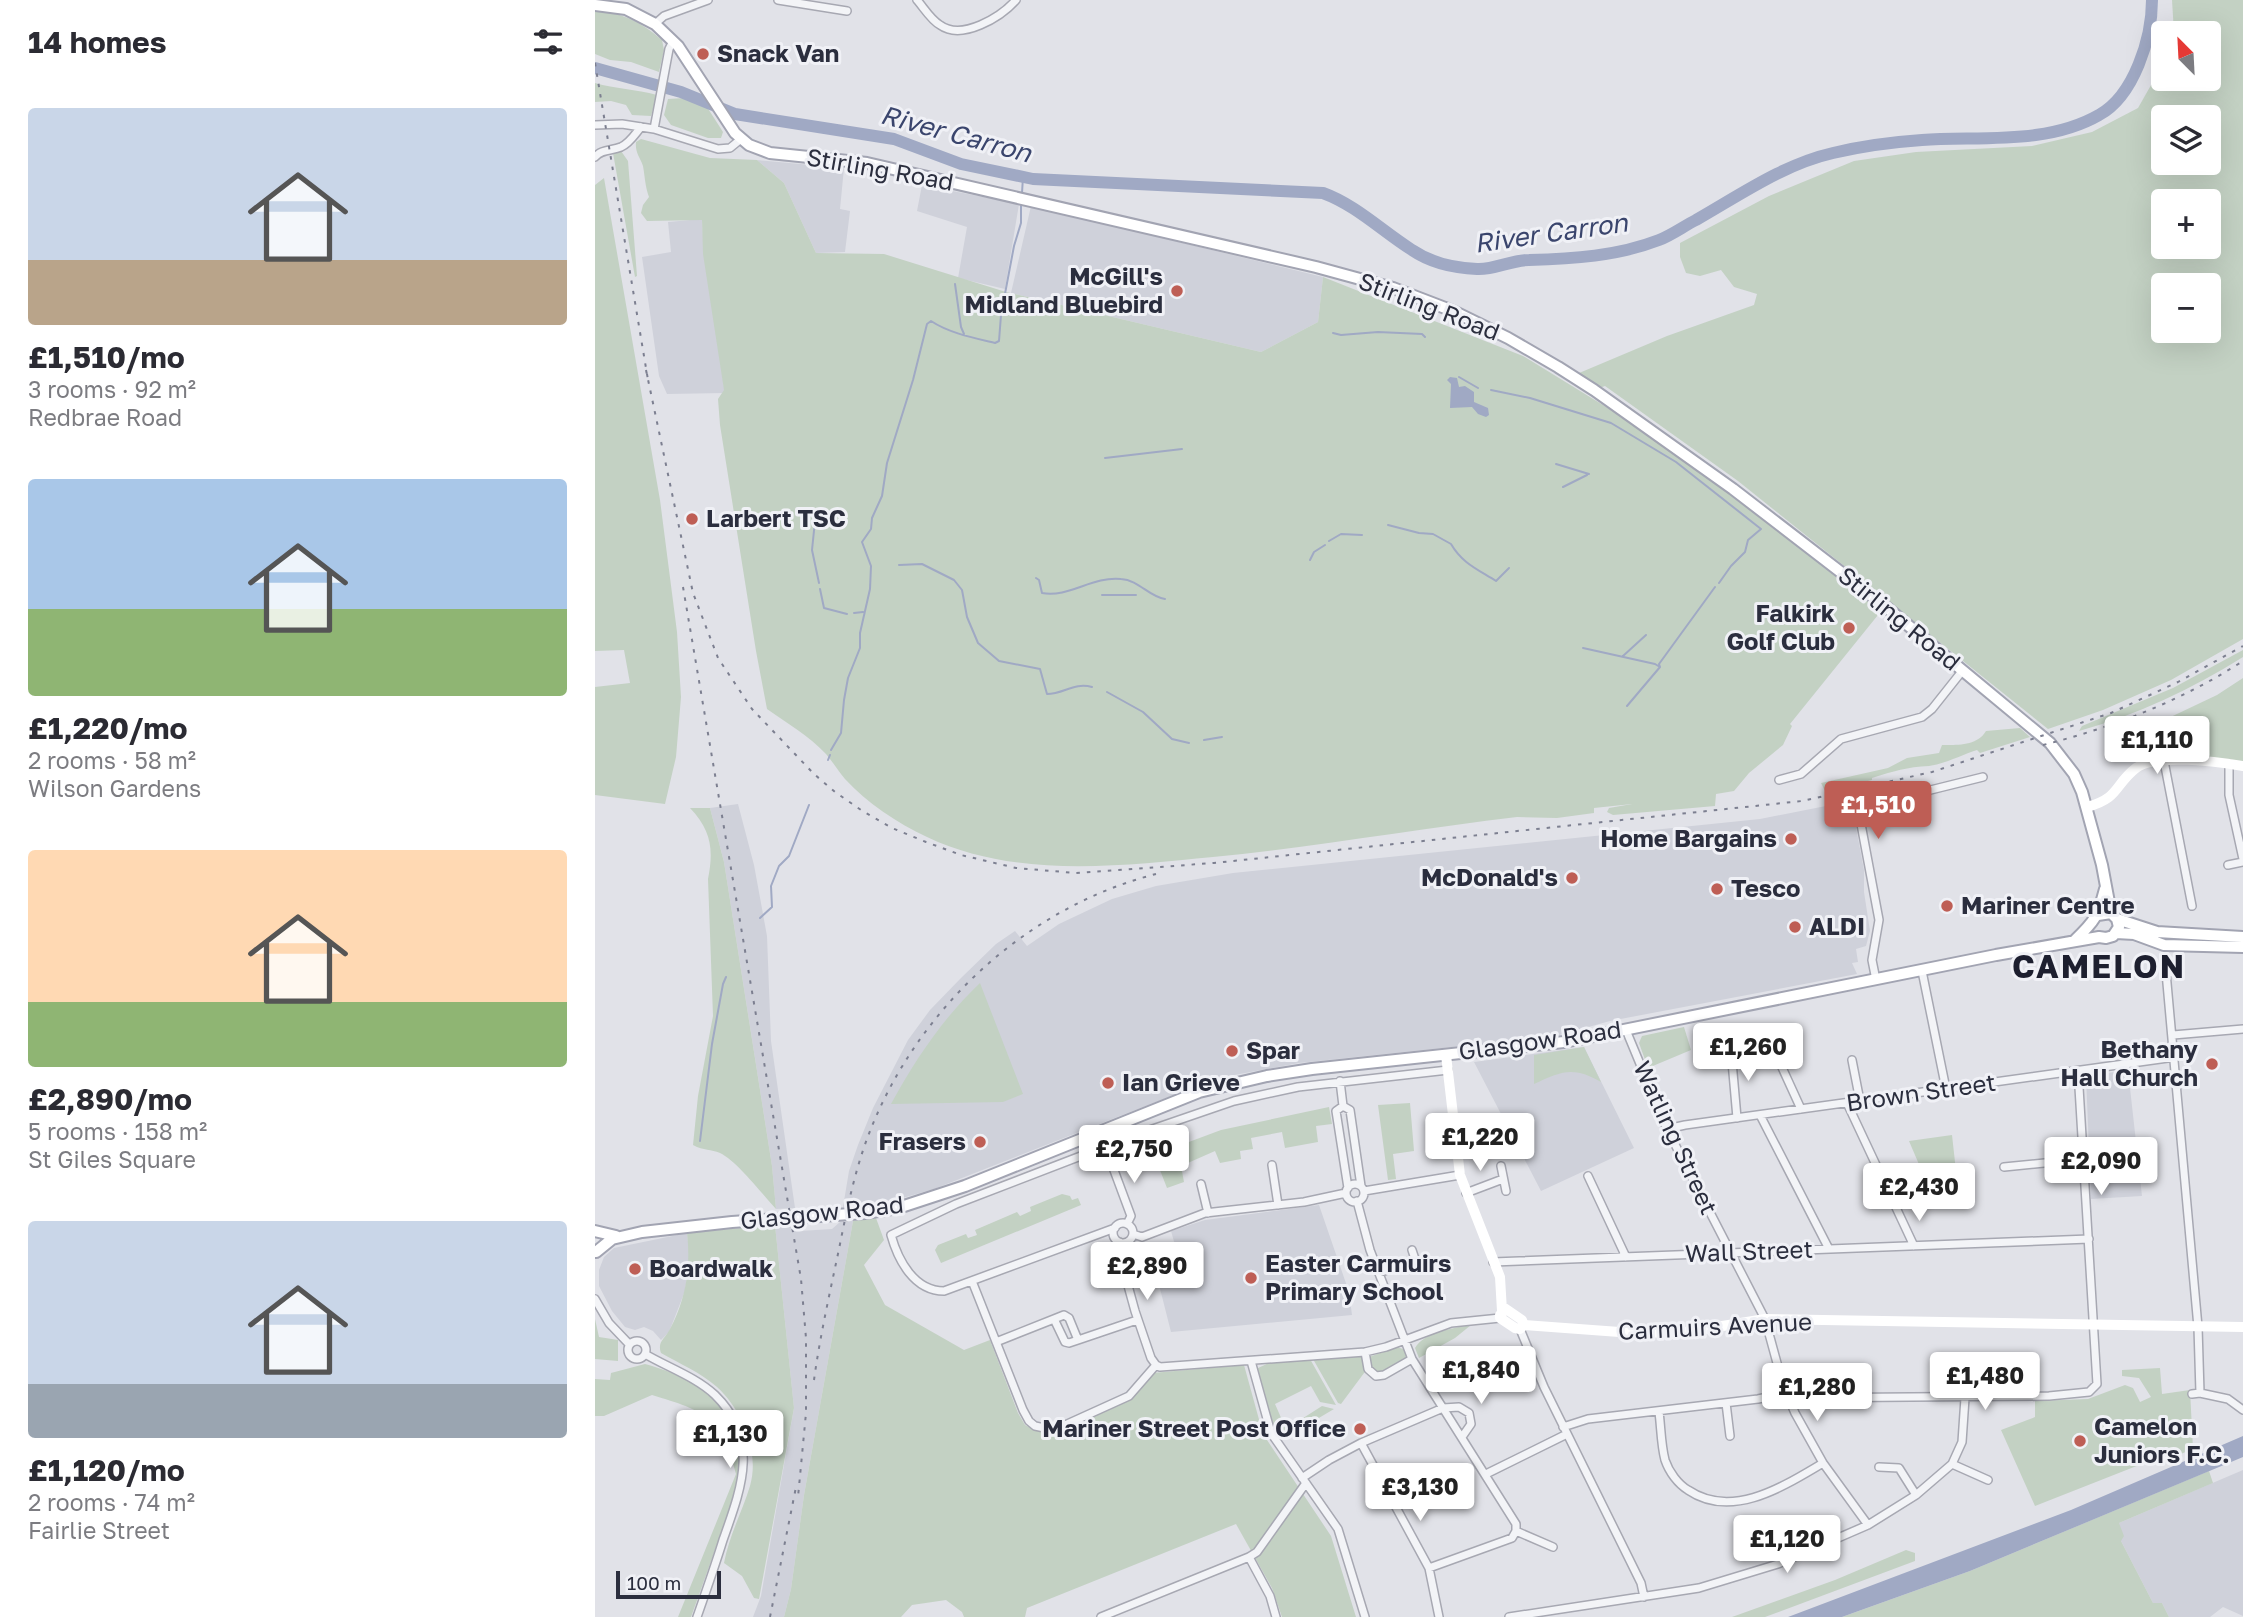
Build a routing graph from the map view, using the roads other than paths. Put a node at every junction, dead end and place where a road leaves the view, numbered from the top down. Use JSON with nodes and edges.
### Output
{"nodes":[{"id":1,"x":708,"y":0,"type":"edge"},
{"id":2,"x":778,"y":0,"type":"edge"},
{"id":3,"x":1016,"y":0,"type":"edge"},
{"id":4,"x":921,"y":1,"type":"edge"},
{"id":5,"x":595,"y":5,"type":"edge"},
{"id":6,"x":847,"y":11,"type":"dead end"},
{"id":7,"x":655,"y":24,"type":"junction"},
{"id":8,"x":673,"y":41,"type":"junction"},
{"id":9,"x":595,"y":125,"type":"edge"},
{"id":10,"x":641,"y":127,"type":"junction"},
{"id":11,"x":654,"y":129,"type":"junction"},
{"id":12,"x":741,"y":139,"type":"junction"},
{"id":13,"x":595,"y":157,"type":"edge"},
{"id":14,"x":1963,"y":670,"type":"junction"},
{"id":15,"x":2164,"y":761,"type":"junction"},
{"id":16,"x":2229,"y":764,"type":"junction"},
{"id":17,"x":2243,"y":766,"type":"edge"},
{"id":18,"x":1983,"y":777,"type":"dead end"},
{"id":19,"x":1791,"y":778,"type":"junction"},
{"id":20,"x":1779,"y":780,"type":"dead end"},
{"id":21,"x":1793,"y":787,"type":"dead end"},
{"id":22,"x":2087,"y":807,"type":"junction"},
{"id":23,"x":2243,"y":860,"type":"edge"},
{"id":24,"x":2228,"y":865,"type":"dead end"},
{"id":25,"x":2105,"y":887,"type":"junction"},
{"id":26,"x":2192,"y":906,"type":"dead end"},
{"id":27,"x":2114,"y":916,"type":"junction"},
{"id":28,"x":2095,"y":919,"type":"junction"},
{"id":29,"x":2116,"y":933,"type":"junction"},
{"id":30,"x":2099,"y":937,"type":"junction"},
{"id":31,"x":2243,"y":937,"type":"edge"},
{"id":32,"x":2073,"y":942,"type":"junction"},
{"id":33,"x":2243,"y":947,"type":"edge"},
{"id":34,"x":2165,"y":961,"type":"dead end"},
{"id":35,"x":1922,"y":971,"type":"junction"},
{"id":36,"x":1876,"y":980,"type":"junction"},
{"id":37,"x":2243,"y":1029,"type":"edge"},
{"id":38,"x":1626,"y":1030,"type":"junction"},
{"id":39,"x":2173,"y":1035,"type":"junction"},
{"id":40,"x":1731,"y":1050,"type":"dead end"},
{"id":41,"x":1446,"y":1055,"type":"junction"},
{"id":42,"x":2175,"y":1057,"type":"junction"},
{"id":43,"x":1852,"y":1060,"type":"dead end"},
{"id":44,"x":1780,"y":1063,"type":"dead end"},
{"id":45,"x":1448,"y":1070,"type":"junction"},
{"id":46,"x":2078,"y":1071,"type":"junction"},
{"id":47,"x":1340,"y":1081,"type":"junction"},
{"id":48,"x":1946,"y":1089,"type":"junction"},
{"id":49,"x":1860,"y":1101,"type":"junction"},
{"id":50,"x":1847,"y":1103,"type":"junction"},
{"id":51,"x":1343,"y":1106,"type":"junction"},
{"id":52,"x":1801,"y":1109,"type":"junction"},
{"id":53,"x":1760,"y":1115,"type":"junction"},
{"id":54,"x":1737,"y":1118,"type":"junction"},
{"id":55,"x":1667,"y":1129,"type":"junction"},
{"id":56,"x":1105,"y":1146,"type":"junction"},
{"id":57,"x":2084,"y":1158,"type":"junction"},
{"id":58,"x":1272,"y":1165,"type":"dead end"},
{"id":59,"x":1016,"y":1166,"type":"junction"},
{"id":60,"x":1501,"y":1166,"type":"dead end"},
{"id":61,"x":2004,"y":1167,"type":"dead end"},
{"id":62,"x":1460,"y":1175,"type":"junction"},
{"id":63,"x":1588,"y":1176,"type":"dead end"},
{"id":64,"x":1021,"y":1179,"type":"junction"},
{"id":65,"x":1503,"y":1179,"type":"junction"},
{"id":66,"x":1201,"y":1184,"type":"dead end"},
{"id":67,"x":1362,"y":1189,"type":"junction"},
{"id":68,"x":1347,"y":1190,"type":"junction"},
{"id":69,"x":1506,"y":1191,"type":"dead end"},
{"id":70,"x":1466,"y":1193,"type":"junction"},
{"id":71,"x":1357,"y":1201,"type":"junction"},
{"id":72,"x":1278,"y":1205,"type":"junction"},
{"id":73,"x":1208,"y":1213,"type":"junction"},
{"id":74,"x":1127,"y":1224,"type":"junction"},
{"id":75,"x":1115,"y":1228,"type":"junction"},
{"id":76,"x":595,"y":1231,"type":"edge"},
{"id":77,"x":1133,"y":1234,"type":"junction"},
{"id":78,"x":622,"y":1236,"type":"junction"},
{"id":79,"x":2089,"y":1239,"type":"junction"},
{"id":80,"x":1120,"y":1242,"type":"junction"},
{"id":81,"x":1914,"y":1246,"type":"junction"},
{"id":82,"x":1829,"y":1249,"type":"junction"},
{"id":83,"x":1412,"y":1250,"type":"dead end"},
{"id":84,"x":595,"y":1253,"type":"edge"},
{"id":85,"x":1731,"y":1253,"type":"junction"},
{"id":86,"x":1626,"y":1257,"type":"junction"},
{"id":87,"x":1493,"y":1262,"type":"junction"},
{"id":88,"x":1379,"y":1273,"type":"junction"},
{"id":89,"x":972,"y":1281,"type":"junction"},
{"id":90,"x":595,"y":1299,"type":"edge"},
{"id":91,"x":1504,"y":1313,"type":"junction"},
{"id":92,"x":1055,"y":1319,"type":"junction"},
{"id":93,"x":1765,"y":1319,"type":"junction"},
{"id":94,"x":1137,"y":1320,"type":"junction"},
{"id":95,"x":2094,"y":1326,"type":"junction"},
{"id":96,"x":1522,"y":1327,"type":"junction"},
{"id":97,"x":2198,"y":1327,"type":"junction"},
{"id":98,"x":2243,"y":1327,"type":"edge"},
{"id":99,"x":1078,"y":1340,"type":"junction"},
{"id":100,"x":1405,"y":1340,"type":"junction"},
{"id":101,"x":996,"y":1342,"type":"junction"},
{"id":102,"x":629,"y":1344,"type":"junction"},
{"id":103,"x":1364,"y":1352,"type":"junction"},
{"id":104,"x":645,"y":1354,"type":"junction"},
{"id":105,"x":1412,"y":1359,"type":"junction"},
{"id":106,"x":1251,"y":1361,"type":"junction"},
{"id":107,"x":1156,"y":1365,"type":"junction"},
{"id":108,"x":1787,"y":1395,"type":"junction"},
{"id":109,"x":1965,"y":1398,"type":"junction"},
{"id":110,"x":1726,"y":1403,"type":"junction"},
{"id":111,"x":1443,"y":1408,"type":"junction"},
{"id":112,"x":2243,"y":1410,"type":"edge"},
{"id":113,"x":1659,"y":1412,"type":"junction"},
{"id":114,"x":1565,"y":1431,"type":"junction"},
{"id":115,"x":1730,"y":1436,"type":"dead end"},
{"id":116,"x":1462,"y":1437,"type":"junction"},
{"id":117,"x":1361,"y":1443,"type":"junction"},
{"id":118,"x":1823,"y":1463,"type":"junction"},
{"id":119,"x":1952,"y":1464,"type":"junction"},
{"id":120,"x":1879,"y":1467,"type":"dead end"},
{"id":121,"x":1486,"y":1474,"type":"junction"},
{"id":122,"x":1988,"y":1480,"type":"dead end"},
{"id":123,"x":1304,"y":1481,"type":"junction"},
{"id":124,"x":1916,"y":1495,"type":"junction"},
{"id":125,"x":1868,"y":1525,"type":"junction"},
{"id":126,"x":1516,"y":1531,"type":"junction"},
{"id":127,"x":1553,"y":1547,"type":"dead end"},
{"id":128,"x":1249,"y":1557,"type":"junction"},
{"id":129,"x":1429,"y":1568,"type":"junction"},
{"id":130,"x":1644,"y":1597,"type":"junction"},
{"id":131,"x":697,"y":1617,"type":"edge"},
{"id":132,"x":1101,"y":1617,"type":"edge"},
{"id":133,"x":1276,"y":1617,"type":"edge"},
{"id":134,"x":1365,"y":1617,"type":"edge"},
{"id":135,"x":1439,"y":1617,"type":"edge"},
{"id":136,"x":1509,"y":1617,"type":"edge"}],
"edges":[{"from":1,"to":7,"type":"street"},
{"from":2,"to":6,"type":"street"},
{"from":3,"to":4,"type":"street"},
{"from":5,"to":7,"type":"main road","name":"Stirling Road"},
{"from":7,"to":8,"type":"main road","name":"Stirling Road"},
{"from":8,"to":11,"type":"street"},
{"from":8,"to":12,"type":"main road","name":"Stirling Road"},
{"from":9,"to":10,"type":"street"},
{"from":10,"to":11,"type":"street"},
{"from":10,"to":13,"type":"street"},
{"from":11,"to":12,"type":"street"},
{"from":12,"to":14,"type":"main road","name":"Stirling Road"},
{"from":14,"to":19,"type":"street"},
{"from":14,"to":22,"type":"main road","name":"Stirling Road"},
{"from":15,"to":16,"type":"street"},
{"from":15,"to":22,"type":"street"},
{"from":15,"to":26,"type":"street"},
{"from":16,"to":17,"type":"street"},
{"from":16,"to":23,"type":"street"},
{"from":18,"to":36,"type":"street"},
{"from":19,"to":20,"type":"street"},
{"from":19,"to":21,"type":"street"},
{"from":22,"to":25,"type":"main road","name":"Stirling Road"},
{"from":23,"to":24,"type":"street"},
{"from":25,"to":27,"type":"main road","name":"Stirling Road"},
{"from":25,"to":28,"type":"main road","name":"Stirling Road"},
{"from":27,"to":28,"type":"main road"},
{"from":27,"to":29,"type":"main road"},
{"from":27,"to":31,"type":"main road"},
{"from":28,"to":30,"type":"main road"},
{"from":28,"to":32,"type":"main road"},
{"from":29,"to":30,"type":"main road"},
{"from":29,"to":33,"type":"main road"},
{"from":30,"to":32,"type":"main road","name":"Glasgow Road"},
{"from":32,"to":35,"type":"main road","name":"Glasgow Road"},
{"from":34,"to":39,"type":"street"},
{"from":35,"to":36,"type":"main road","name":"Glasgow Road"},
{"from":35,"to":48,"type":"street"},
{"from":36,"to":38,"type":"main road","name":"Glasgow Road"},
{"from":37,"to":39,"type":"street"},
{"from":38,"to":41,"type":"main road","name":"Glasgow Road"},
{"from":38,"to":55,"type":"street","name":"Watling Street"},
{"from":39,"to":42,"type":"street"},
{"from":40,"to":54,"type":"street"},
{"from":41,"to":45,"type":"street"},
{"from":41,"to":59,"type":"main road","name":"Glasgow Road"},
{"from":42,"to":46,"type":"street","name":"Brown Street"},
{"from":42,"to":97,"type":"street"},
{"from":43,"to":49,"type":"street"},
{"from":44,"to":52,"type":"street"},
{"from":45,"to":47,"type":"street","name":"Glasgow Road"},
{"from":45,"to":62,"type":"street"},
{"from":46,"to":48,"type":"street","name":"Brown Street"},
{"from":46,"to":57,"type":"street"},
{"from":47,"to":51,"type":"street"},
{"from":47,"to":56,"type":"street","name":"Glasgow Road"},
{"from":48,"to":49,"type":"street","name":"Brown Street"},
{"from":49,"to":50,"type":"street","name":"Brown Street"},
{"from":50,"to":52,"type":"street","name":"Brown Street"},
{"from":50,"to":81,"type":"street"},
{"from":51,"to":67,"type":"street"},
{"from":51,"to":68,"type":"street"},
{"from":52,"to":53,"type":"street","name":"Brown Street"},
{"from":53,"to":54,"type":"street","name":"Brown Street"},
{"from":53,"to":82,"type":"street"},
{"from":54,"to":55,"type":"street","name":"Brown Street"},
{"from":55,"to":85,"type":"street","name":"Watling Street"},
{"from":56,"to":64,"type":"street","name":"Glasgow Road"},
{"from":56,"to":74,"type":"street"},
{"from":57,"to":61,"type":"street"},
{"from":57,"to":79,"type":"street"},
{"from":58,"to":72,"type":"street"},
{"from":59,"to":64,"type":"street"},
{"from":59,"to":78,"type":"main road","name":"Glasgow Road"},
{"from":60,"to":65,"type":"street"},
{"from":62,"to":67,"type":"street"},
{"from":62,"to":70,"type":"street"},
{"from":63,"to":86,"type":"street"},
{"from":64,"to":89,"type":"street","name":"Glasgow Road"},
{"from":65,"to":69,"type":"street"},
{"from":65,"to":70,"type":"street"},
{"from":66,"to":73,"type":"street"},
{"from":67,"to":68,"type":"street"},
{"from":67,"to":71,"type":"street"},
{"from":68,"to":71,"type":"street"},
{"from":68,"to":72,"type":"street"},
{"from":70,"to":87,"type":"street"},
{"from":71,"to":88,"type":"street"},
{"from":72,"to":73,"type":"street"},
{"from":73,"to":77,"type":"street"},
{"from":74,"to":75,"type":"street"},
{"from":74,"to":77,"type":"street"},
{"from":75,"to":80,"type":"street"},
{"from":75,"to":89,"type":"street"},
{"from":76,"to":78,"type":"main road"},
{"from":76,"to":84,"type":"main road"},
{"from":77,"to":80,"type":"street"},
{"from":78,"to":84,"type":"main road"},
{"from":79,"to":81,"type":"street","name":"Wall Street"},
{"from":79,"to":95,"type":"street"},
{"from":80,"to":94,"type":"street"},
{"from":81,"to":82,"type":"street","name":"Wall Street"},
{"from":82,"to":85,"type":"street","name":"Wall Street"},
{"from":83,"to":88,"type":"street"},
{"from":85,"to":86,"type":"street","name":"Wall Street"},
{"from":85,"to":93,"type":"street","name":"Watling Street"},
{"from":86,"to":87,"type":"street","name":"Wall Street"},
{"from":87,"to":91,"type":"street"},
{"from":88,"to":100,"type":"street"},
{"from":89,"to":101,"type":"street"},
{"from":90,"to":102,"type":"street"},
{"from":91,"to":96,"type":"street"},
{"from":91,"to":100,"type":"street"},
{"from":92,"to":99,"type":"street"},
{"from":92,"to":99,"type":"street"},
{"from":92,"to":101,"type":"street"},
{"from":93,"to":95,"type":"street","name":"Carmuirs Avenue"},
{"from":93,"to":96,"type":"street","name":"Carmuirs Avenue"},
{"from":93,"to":108,"type":"street","name":"Watling Street"},
{"from":94,"to":99,"type":"street"},
{"from":94,"to":107,"type":"street"},
{"from":95,"to":97,"type":"street","name":"Carmuirs Avenue"},
{"from":95,"to":109,"type":"street"},
{"from":96,"to":114,"type":"street"},
{"from":97,"to":98,"type":"street","name":"Carmuirs Avenue"},
{"from":97,"to":112,"type":"street"},
{"from":100,"to":103,"type":"street"},
{"from":100,"to":105,"type":"street"},
{"from":101,"to":107,"type":"street"},
{"from":102,"to":104,"type":"street"},
{"from":102,"to":104,"type":"street"},
{"from":103,"to":105,"type":"street"},
{"from":103,"to":106,"type":"street"},
{"from":104,"to":131,"type":"street"},
{"from":105,"to":111,"type":"street"},
{"from":106,"to":107,"type":"street"},
{"from":106,"to":123,"type":"street"},
{"from":108,"to":109,"type":"street"},
{"from":108,"to":110,"type":"street"},
{"from":108,"to":118,"type":"street","name":"Watling Street"},
{"from":109,"to":119,"type":"street"},
{"from":110,"to":113,"type":"street"},
{"from":110,"to":115,"type":"street"},
{"from":111,"to":116,"type":"street"},
{"from":111,"to":116,"type":"street"},
{"from":111,"to":117,"type":"street"},
{"from":113,"to":114,"type":"street"},
{"from":113,"to":118,"type":"street"},
{"from":114,"to":121,"type":"street"},
{"from":114,"to":130,"type":"street"},
{"from":116,"to":121,"type":"street"},
{"from":117,"to":123,"type":"street"},
{"from":117,"to":129,"type":"street"},
{"from":118,"to":125,"type":"street","name":"Watling Street"},
{"from":119,"to":122,"type":"street"},
{"from":119,"to":124,"type":"street"},
{"from":120,"to":124,"type":"street"},
{"from":121,"to":126,"type":"street"},
{"from":123,"to":128,"type":"street"},
{"from":123,"to":134,"type":"street"},
{"from":124,"to":125,"type":"street"},
{"from":125,"to":130,"type":"street"},
{"from":126,"to":127,"type":"street"},
{"from":126,"to":129,"type":"street"},
{"from":128,"to":132,"type":"street"},
{"from":128,"to":133,"type":"street"},
{"from":129,"to":135,"type":"street"},
{"from":130,"to":136,"type":"street"}]}
